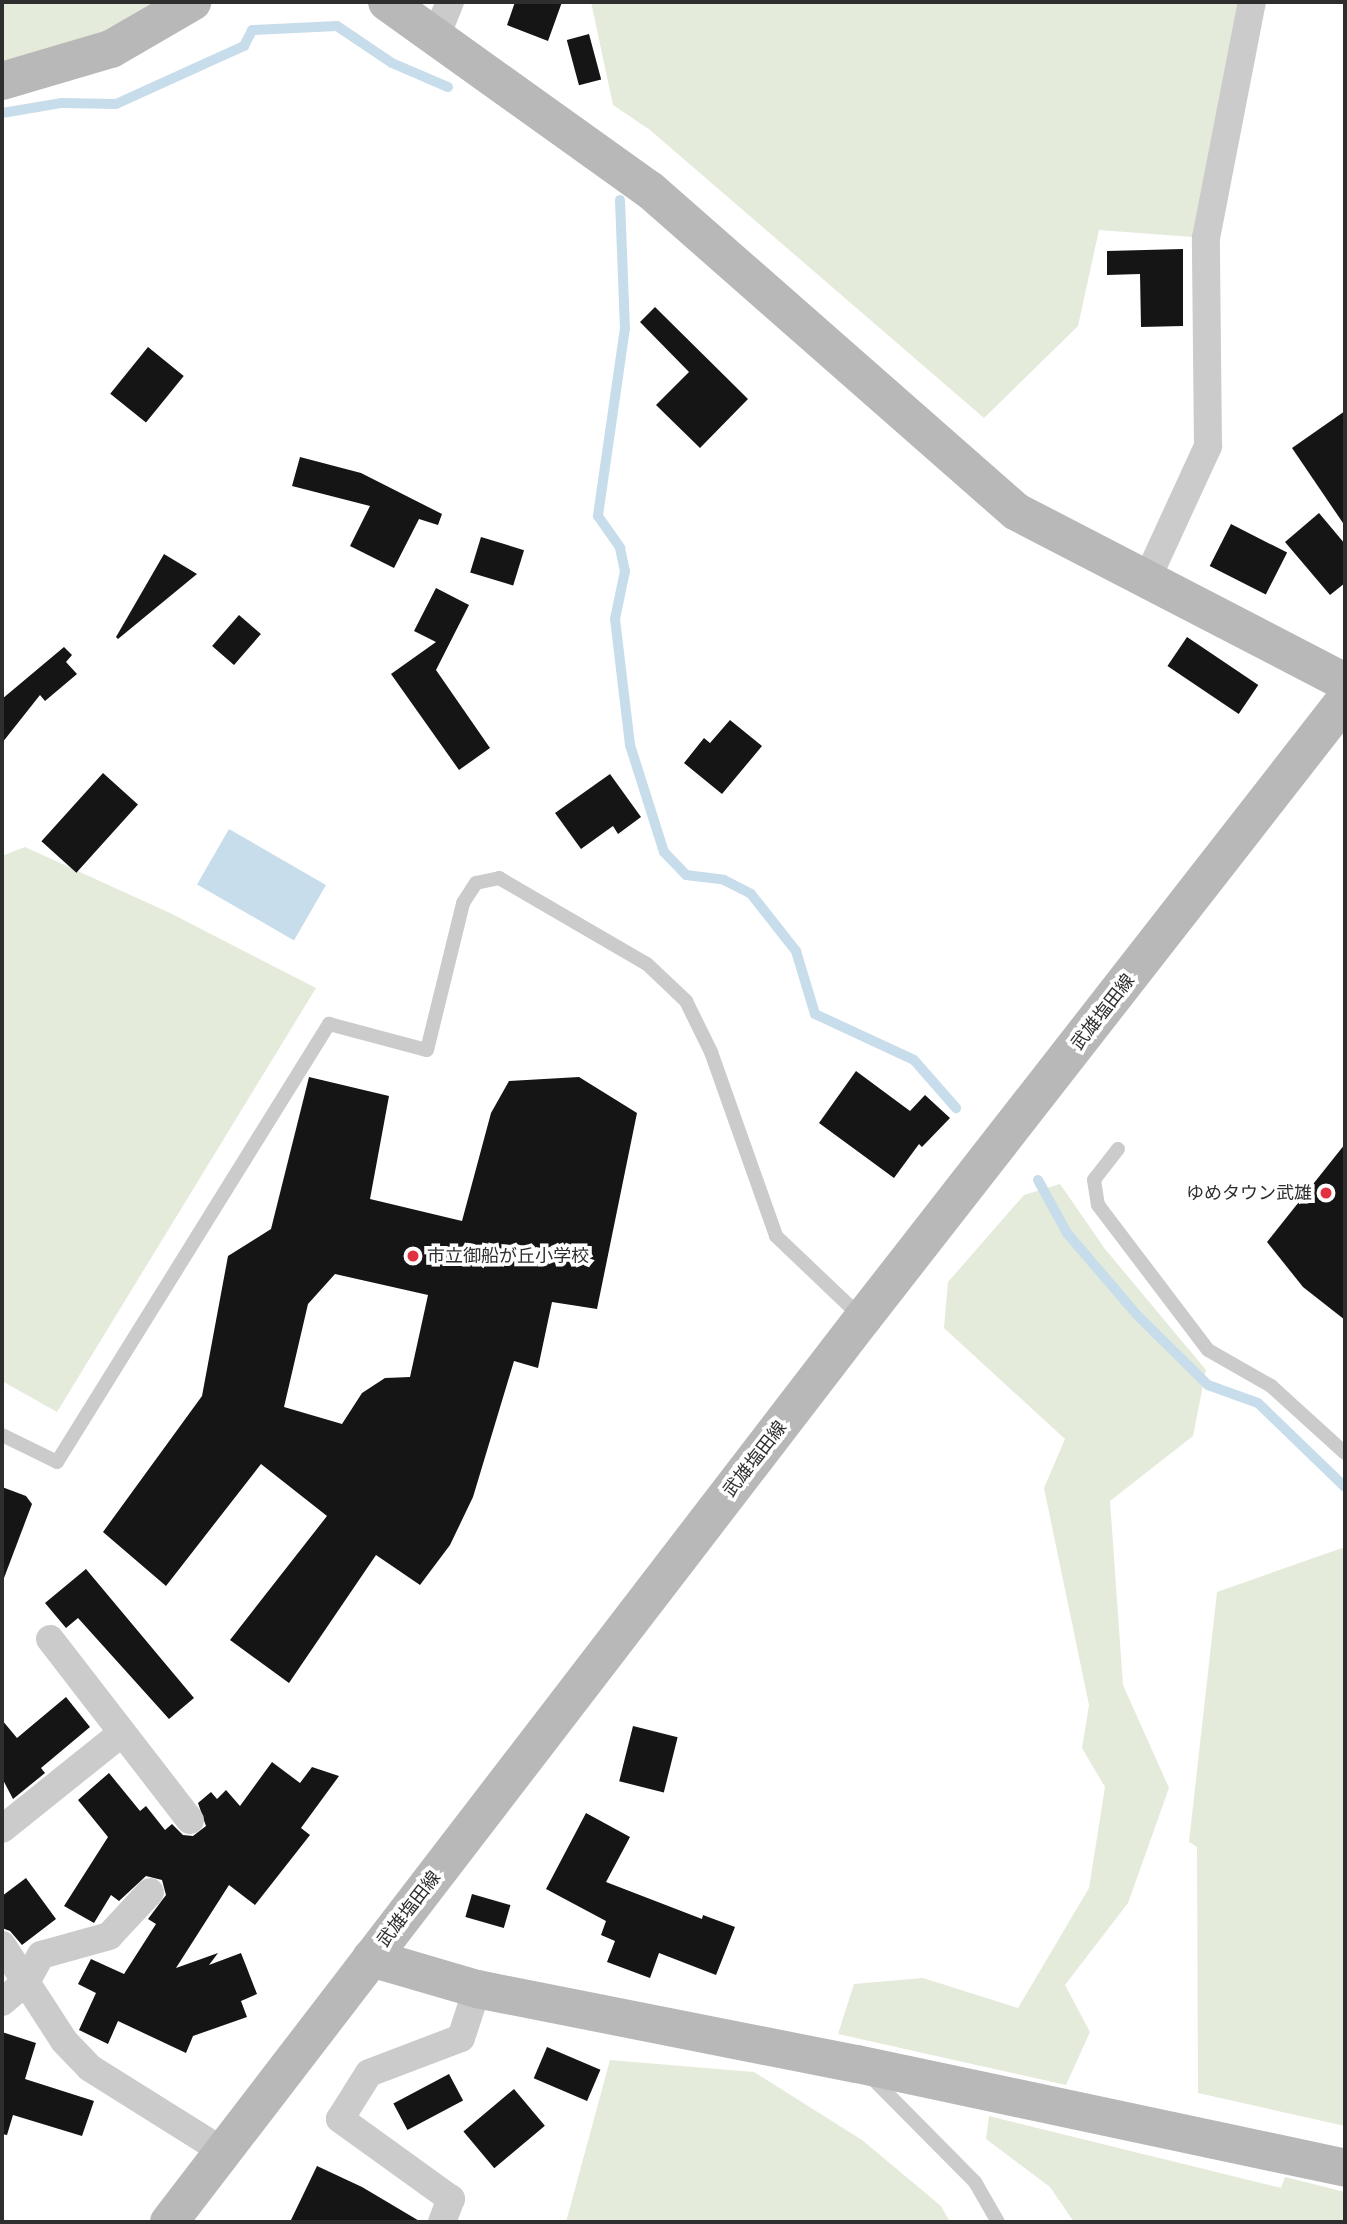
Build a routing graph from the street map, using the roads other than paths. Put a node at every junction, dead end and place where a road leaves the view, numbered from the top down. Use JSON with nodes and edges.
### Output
{"nodes":[{"id":1,"x":192,"y":2,"type":"edge"},
{"id":2,"x":387,"y":2,"type":"edge"},
{"id":3,"x":1252,"y":2,"type":"edge"},
{"id":4,"x":444,"y":18,"type":"edge"},
{"id":5,"x":2,"y":81,"type":"edge"},
{"id":6,"x":1146,"y":581,"type":"junction"},
{"id":7,"x":1345,"y":682,"type":"edge"},
{"id":8,"x":1345,"y":701,"type":"edge"},
{"id":9,"x":1118,"y":1149,"type":"dead end"},
{"id":10,"x":863,"y":1318,"type":"junction"},
{"id":11,"x":2,"y":1435,"type":"edge"},
{"id":12,"x":1345,"y":1453,"type":"edge"},
{"id":13,"x":50,"y":1639,"type":"dead end"},
{"id":14,"x":122,"y":1732,"type":"junction"},
{"id":15,"x":190,"y":1820,"type":"dead end"},
{"id":16,"x":2,"y":1829,"type":"edge"},
{"id":17,"x":150,"y":1892,"type":"dead end"},
{"id":18,"x":2,"y":1945,"type":"edge"},
{"id":19,"x":372,"y":1958,"type":"junction"},
{"id":20,"x":26,"y":1982,"type":"junction"},
{"id":21,"x":477,"y":1989,"type":"junction"},
{"id":22,"x":2,"y":2002,"type":"edge"},
{"id":23,"x":857,"y":2064,"type":"junction"},
{"id":24,"x":224,"y":2152,"type":"junction"},
{"id":25,"x":1345,"y":2168,"type":"edge"},
{"id":26,"x":169,"y":2222,"type":"edge"},
{"id":27,"x":442,"y":2222,"type":"edge"},
{"id":28,"x":998,"y":2222,"type":"edge"}],
"edges":[{"from":1,"to":5,"type":"street"},
{"from":2,"to":4,"type":"street"},
{"from":3,"to":6,"type":"street"},
{"from":4,"to":6,"type":"street"},
{"from":6,"to":7,"type":"street"},
{"from":8,"to":10,"type":"street","name":"武雄塩田線"},
{"from":9,"to":12,"type":"lane"},
{"from":10,"to":11,"type":"lane"},
{"from":10,"to":19,"type":"street","name":"武雄塩田線"},
{"from":13,"to":14,"type":"street"},
{"from":14,"to":15,"type":"street"},
{"from":14,"to":16,"type":"street"},
{"from":17,"to":20,"type":"street"},
{"from":18,"to":20,"type":"street"},
{"from":19,"to":21,"type":"street"},
{"from":19,"to":24,"type":"street","name":"武雄塩田線"},
{"from":20,"to":22,"type":"street"},
{"from":20,"to":24,"type":"street"},
{"from":21,"to":23,"type":"street"},
{"from":21,"to":27,"type":"street"},
{"from":23,"to":25,"type":"street"},
{"from":23,"to":28,"type":"lane"},
{"from":24,"to":26,"type":"street","name":"武雄塩田線"}]}
